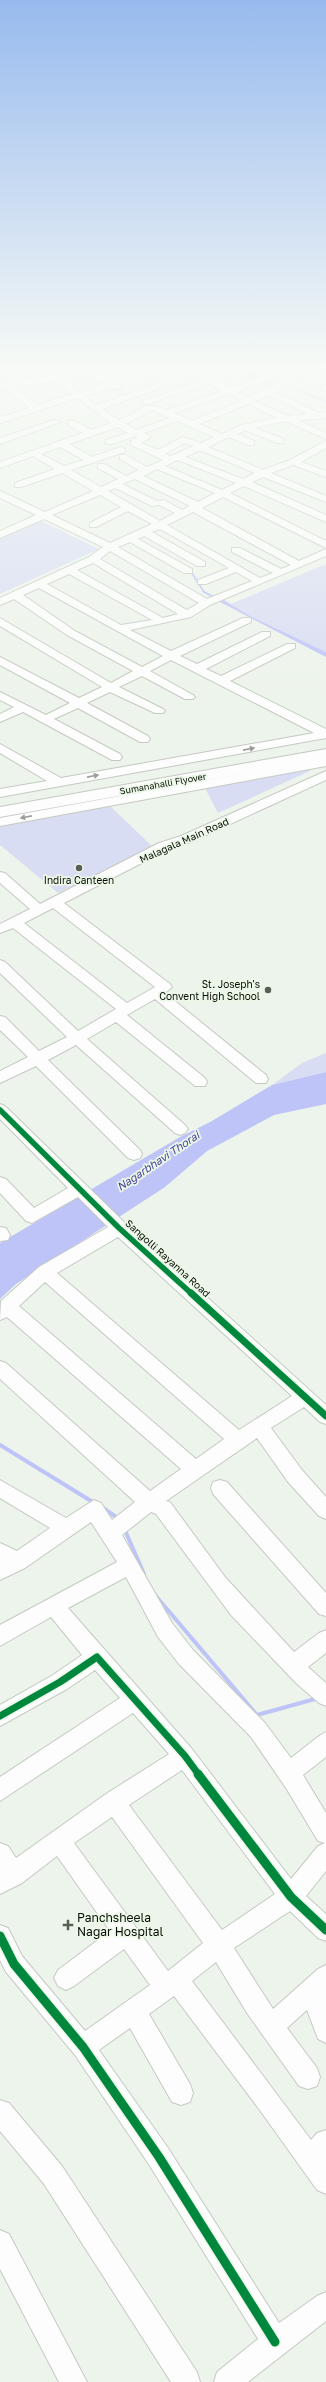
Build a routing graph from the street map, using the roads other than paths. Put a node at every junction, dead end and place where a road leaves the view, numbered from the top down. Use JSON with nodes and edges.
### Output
{"nodes":[{"id":1,"x":32,"y":480,"type":"edge"},
{"id":2,"x":60,"y":480,"type":"edge"},
{"id":3,"x":82,"y":480,"type":"edge"},
{"id":4,"x":126,"y":480,"type":"edge"},
{"id":5,"x":144,"y":480,"type":"edge"},
{"id":6,"x":191,"y":480,"type":"edge"},
{"id":7,"x":237,"y":480,"type":"edge"},
{"id":8,"x":250,"y":480,"type":"edge"},
{"id":9,"x":281,"y":480,"type":"edge"},
{"id":10,"x":302,"y":480,"type":"edge"},
{"id":11,"x":245,"y":483,"type":"junction"},
{"id":12,"x":291,"y":484,"type":"junction"},
{"id":13,"x":18,"y":485,"type":"dead end"},
{"id":14,"x":116,"y":485,"type":"junction"},
{"id":15,"x":326,"y":488,"type":"edge"},
{"id":16,"x":102,"y":491,"type":"junction"},
{"id":17,"x":224,"y":494,"type":"junction"},
{"id":18,"x":312,"y":494,"type":"junction"},
{"id":19,"x":5,"y":496,"type":"edge"},
{"id":20,"x":64,"y":497,"type":"dead end"},
{"id":21,"x":326,"y":499,"type":"edge"},
{"id":22,"x":74,"y":503,"type":"junction"},
{"id":23,"x":128,"y":507,"type":"junction"},
{"id":24,"x":196,"y":507,"type":"junction"},
{"id":25,"x":183,"y":514,"type":"junction"},
{"id":26,"x":44,"y":515,"type":"junction"},
{"id":27,"x":326,"y":519,"type":"edge"},
{"id":28,"x":159,"y":524,"type":"junction"},
{"id":29,"x":93,"y":525,"type":"dead end"},
{"id":30,"x":145,"y":532,"type":"junction"},
{"id":31,"x":0,"y":535,"type":"edge"},
{"id":32,"x":130,"y":538,"type":"junction"},
{"id":33,"x":326,"y":545,"type":"edge"},
{"id":34,"x":223,"y":546,"type":"dead end"},
{"id":35,"x":110,"y":547,"type":"junction"},
{"id":36,"x":236,"y":550,"type":"dead end"},
{"id":37,"x":210,"y":552,"type":"junction"},
{"id":38,"x":326,"y":552,"type":"edge"},
{"id":39,"x":93,"y":559,"type":"junction"},
{"id":40,"x":201,"y":564,"type":"dead end"},
{"id":41,"x":299,"y":565,"type":"junction"},
{"id":42,"x":238,"y":568,"type":"junction"},
{"id":43,"x":69,"y":570,"type":"junction"},
{"id":44,"x":188,"y":571,"type":"dead end"},
{"id":45,"x":281,"y":573,"type":"junction"},
{"id":46,"x":260,"y":581,"type":"junction"},
{"id":47,"x":202,"y":582,"type":"dead end"},
{"id":48,"x":39,"y":584,"type":"junction"},
{"id":49,"x":15,"y":595,"type":"junction"},
{"id":50,"x":0,"y":602,"type":"edge"},
{"id":51,"x":206,"y":602,"type":"junction"},
{"id":52,"x":187,"y":615,"type":"junction"},
{"id":53,"x":247,"y":620,"type":"dead end"},
{"id":54,"x":0,"y":621,"type":"edge"},
{"id":55,"x":161,"y":621,"type":"junction"},
{"id":56,"x":119,"y":629,"type":"junction"},
{"id":57,"x":266,"y":634,"type":"dead end"},
{"id":58,"x":291,"y":646,"type":"dead end"},
{"id":59,"x":172,"y":655,"type":"junction"},
{"id":60,"x":0,"y":660,"type":"edge"},
{"id":61,"x":198,"y":668,"type":"junction"},
{"id":62,"x":141,"y":672,"type":"junction"},
{"id":63,"x":222,"y":680,"type":"junction"},
{"id":64,"x":110,"y":687,"type":"junction"},
{"id":65,"x":0,"y":695,"type":"edge"},
{"id":66,"x":189,"y":697,"type":"dead end"},
{"id":67,"x":77,"y":702,"type":"junction"},
{"id":68,"x":24,"y":707,"type":"junction"},
{"id":69,"x":159,"y":711,"type":"dead end"},
{"id":70,"x":0,"y":719,"type":"edge"},
{"id":71,"x":46,"y":719,"type":"junction"},
{"id":72,"x":144,"y":739,"type":"dead end"},
{"id":73,"x":326,"y":742,"type":"edge"},
{"id":74,"x":0,"y":748,"type":"edge"},
{"id":75,"x":116,"y":757,"type":"dead end"},
{"id":76,"x":326,"y":762,"type":"edge"},
{"id":77,"x":326,"y":770,"type":"edge"},
{"id":78,"x":326,"y":775,"type":"edge"},
{"id":79,"x":58,"y":782,"type":"junction"},
{"id":80,"x":0,"y":793,"type":"edge"},
{"id":81,"x":0,"y":801,"type":"edge"},
{"id":82,"x":0,"y":812,"type":"edge"},
{"id":83,"x":0,"y":822,"type":"edge"},
{"id":84,"x":164,"y":846,"type":"junction"},
{"id":85,"x":0,"y":876,"type":"edge"},
{"id":86,"x":55,"y":903,"type":"junction"},
{"id":87,"x":39,"y":910,"type":"junction"},
{"id":88,"x":14,"y":922,"type":"junction"},
{"id":89,"x":0,"y":929,"type":"edge"},
{"id":90,"x":0,"y":965,"type":"edge"},
{"id":91,"x":156,"y":993,"type":"junction"},
{"id":92,"x":122,"y":1012,"type":"junction"},
{"id":93,"x":0,"y":1021,"type":"edge"},
{"id":94,"x":77,"y":1038,"type":"junction"},
{"id":95,"x":37,"y":1059,"type":"junction"},
{"id":96,"x":0,"y":1078,"type":"edge"},
{"id":97,"x":261,"y":1079,"type":"dead end"},
{"id":98,"x":200,"y":1082,"type":"dead end"},
{"id":99,"x":0,"y":1110,"type":"edge"},
{"id":100,"x":180,"y":1128,"type":"dead end"},
{"id":101,"x":134,"y":1154,"type":"dead end"},
{"id":102,"x":0,"y":1183,"type":"edge"},
{"id":103,"x":81,"y":1190,"type":"junction"},
{"id":104,"x":117,"y":1226,"type":"junction"},
{"id":105,"x":45,"y":1272,"type":"junction"},
{"id":106,"x":4,"y":1310,"type":"edge"},
{"id":107,"x":0,"y":1368,"type":"edge"},
{"id":108,"x":306,"y":1396,"type":"junction"},
{"id":109,"x":326,"y":1416,"type":"edge"},
{"id":110,"x":259,"y":1426,"type":"junction"},
{"id":111,"x":238,"y":1440,"type":"junction"},
{"id":112,"x":195,"y":1470,"type":"junction"},
{"id":113,"x":0,"y":1488,"type":"edge"},
{"id":114,"x":220,"y":1488,"type":"dead end"},
{"id":115,"x":149,"y":1502,"type":"junction"},
{"id":116,"x":326,"y":1510,"type":"edge"},
{"id":117,"x":66,"y":1527,"type":"junction"},
{"id":118,"x":118,"y":1527,"type":"junction"},
{"id":119,"x":0,"y":1552,"type":"edge"},
{"id":120,"x":18,"y":1562,"type":"junction"},
{"id":121,"x":130,"y":1565,"type":"junction"},
{"id":122,"x":0,"y":1571,"type":"edge"},
{"id":123,"x":54,"y":1605,"type":"junction"},
{"id":124,"x":326,"y":1607,"type":"edge"},
{"id":125,"x":0,"y":1636,"type":"edge"},
{"id":126,"x":326,"y":1640,"type":"edge"},
{"id":127,"x":97,"y":1657,"type":"junction"},
{"id":128,"x":293,"y":1666,"type":"junction"},
{"id":129,"x":325,"y":1695,"type":"edge"},
{"id":130,"x":136,"y":1699,"type":"junction"},
{"id":131,"x":0,"y":1716,"type":"edge"},
{"id":132,"x":326,"y":1743,"type":"edge"},
{"id":133,"x":185,"y":1756,"type":"junction"},
{"id":134,"x":289,"y":1773,"type":"junction"},
{"id":135,"x":0,"y":1790,"type":"edge"},
{"id":136,"x":114,"y":1802,"type":"junction"},
{"id":137,"x":326,"y":1833,"type":"edge"},
{"id":138,"x":59,"y":1841,"type":"junction"},
{"id":139,"x":0,"y":1854,"type":"edge"},
{"id":140,"x":325,"y":1857,"type":"edge"},
{"id":141,"x":7,"y":1879,"type":"edge"},
{"id":142,"x":291,"y":1896,"type":"junction"},
{"id":143,"x":326,"y":1930,"type":"edge"},
{"id":144,"x":125,"y":1934,"type":"junction"},
{"id":145,"x":0,"y":1936,"type":"edge"},
{"id":146,"x":219,"y":1945,"type":"junction"},
{"id":147,"x":66,"y":1978,"type":"dead end"},
{"id":148,"x":323,"y":1980,"type":"edge"},
{"id":149,"x":171,"y":1984,"type":"junction"},
{"id":150,"x":134,"y":2011,"type":"junction"},
{"id":151,"x":271,"y":2027,"type":"junction"},
{"id":152,"x":326,"y":2031,"type":"edge"},
{"id":153,"x":83,"y":2047,"type":"junction"},
{"id":154,"x":308,"y":2077,"type":"dead end"},
{"id":155,"x":180,"y":2093,"type":"dead end"},
{"id":156,"x":0,"y":2112,"type":"edge"},
{"id":157,"x":318,"y":2150,"type":"edge"},
{"id":158,"x":326,"y":2181,"type":"edge"},
{"id":159,"x":0,"y":2243,"type":"edge"},
{"id":160,"x":326,"y":2305,"type":"edge"},
{"id":161,"x":276,"y":2342,"type":"junction"},
{"id":162,"x":74,"y":2382,"type":"edge"},
{"id":163,"x":187,"y":2382,"type":"edge"},
{"id":164,"x":227,"y":2382,"type":"edge"}],
"edges":[{"from":1,"to":13,"type":"street"},
{"from":2,"to":19,"type":"street"},
{"from":3,"to":16,"type":"street"},
{"from":4,"to":14,"type":"street"},
{"from":5,"to":24,"type":"street"},
{"from":6,"to":17,"type":"street"},
{"from":7,"to":11,"type":"street"},
{"from":8,"to":11,"type":"street"},
{"from":9,"to":12,"type":"street"},
{"from":10,"to":12,"type":"street"},
{"from":11,"to":17,"type":"street"},
{"from":11,"to":27,"type":"street"},
{"from":12,"to":18,"type":"street"},
{"from":14,"to":16,"type":"street"},
{"from":14,"to":25,"type":"street"},
{"from":15,"to":18,"type":"street"},
{"from":16,"to":22,"type":"street"},
{"from":16,"to":23,"type":"street"},
{"from":17,"to":24,"type":"street"},
{"from":17,"to":33,"type":"street"},
{"from":18,"to":21,"type":"street"},
{"from":19,"to":26,"type":"street"},
{"from":20,"to":22,"type":"street"},
{"from":22,"to":26,"type":"street"},
{"from":23,"to":28,"type":"street"},
{"from":23,"to":29,"type":"street"},
{"from":24,"to":25,"type":"street"},
{"from":24,"to":41,"type":"street"},
{"from":25,"to":28,"type":"street"},
{"from":26,"to":31,"type":"street"},
{"from":26,"to":35,"type":"street"},
{"from":28,"to":30,"type":"street"},
{"from":28,"to":37,"type":"street"},
{"from":30,"to":32,"type":"street"},
{"from":30,"to":40,"type":"street"},
{"from":32,"to":35,"type":"street"},
{"from":32,"to":44,"type":"street"},
{"from":34,"to":37,"type":"street"},
{"from":35,"to":39,"type":"street"},
{"from":35,"to":51,"type":"street"},
{"from":36,"to":45,"type":"street"},
{"from":37,"to":42,"type":"street"},
{"from":38,"to":41,"type":"street"},
{"from":39,"to":43,"type":"street"},
{"from":39,"to":52,"type":"street"},
{"from":41,"to":45,"type":"street"},
{"from":42,"to":46,"type":"street"},
{"from":42,"to":47,"type":"street"},
{"from":43,"to":48,"type":"street"},
{"from":43,"to":55,"type":"street"},
{"from":45,"to":46,"type":"street"},
{"from":46,"to":51,"type":"street"},
{"from":48,"to":49,"type":"street"},
{"from":48,"to":56,"type":"street"},
{"from":49,"to":50,"type":"street"},
{"from":49,"to":62,"type":"street"},
{"from":51,"to":52,"type":"street"},
{"from":52,"to":55,"type":"street"},
{"from":53,"to":59,"type":"street"},
{"from":54,"to":64,"type":"street"},
{"from":55,"to":56,"type":"street"},
{"from":56,"to":59,"type":"street"},
{"from":57,"to":61,"type":"street"},
{"from":58,"to":63,"type":"street"},
{"from":59,"to":61,"type":"street"},
{"from":59,"to":62,"type":"street"},
{"from":60,"to":67,"type":"street"},
{"from":61,"to":63,"type":"street"},
{"from":62,"to":64,"type":"street"},
{"from":62,"to":66,"type":"street"},
{"from":63,"to":73,"type":"street"},
{"from":64,"to":67,"type":"street"},
{"from":64,"to":69,"type":"street"},
{"from":65,"to":68,"type":"street"},
{"from":67,"to":71,"type":"street"},
{"from":67,"to":72,"type":"street"},
{"from":68,"to":70,"type":"street"},
{"from":68,"to":71,"type":"street"},
{"from":71,"to":75,"type":"street"},
{"from":79,"to":73,"type":"street","one_way":true},
{"from":73,"to":81,"type":"highway","name":"Sumanahalli Flyover"},
{"from":73,"to":82,"type":"highway","name":"Sumanahalli Flyover"},
{"from":74,"to":79,"type":"street"},
{"from":76,"to":83,"type":"street","one_way":true},
{"from":77,"to":84,"type":"street"},
{"from":78,"to":84,"type":"street","name":"Malagala Main Road"},
{"from":79,"to":80,"type":"street"},
{"from":84,"to":86,"type":"street","name":"Malagala Main Road"},
{"from":85,"to":87,"type":"street"},
{"from":86,"to":87,"type":"street","name":"Malagala Main Road"},
{"from":86,"to":91,"type":"street"},
{"from":87,"to":88,"type":"street","name":"Malagala Main Road"},
{"from":88,"to":89,"type":"street","name":"Malagala Main Road"},
{"from":88,"to":92,"type":"street"},
{"from":90,"to":94,"type":"street"},
{"from":91,"to":92,"type":"street"},
{"from":91,"to":97,"type":"street"},
{"from":92,"to":94,"type":"street"},
{"from":92,"to":98,"type":"street"},
{"from":93,"to":95,"type":"street"},
{"from":94,"to":95,"type":"street"},
{"from":94,"to":100,"type":"street"},
{"from":95,"to":96,"type":"street"},
{"from":95,"to":101,"type":"street"},
{"from":99,"to":103,"type":"street","name":"Sangolli Rayanna Road"},
{"from":102,"to":103,"type":"street"},
{"from":103,"to":104,"type":"street","name":"Sangolli Rayanna Road"},
{"from":104,"to":105,"type":"street"},
{"from":104,"to":108,"type":"street","name":"Sangolli Rayanna Road"},
{"from":105,"to":106,"type":"street"},
{"from":105,"to":111,"type":"street"},
{"from":106,"to":112,"type":"street"},
{"from":107,"to":115,"type":"street"},
{"from":108,"to":109,"type":"street","name":"Sangolli Rayanna Road"},
{"from":108,"to":110,"type":"street"},
{"from":110,"to":111,"type":"street"},
{"from":110,"to":116,"type":"street"},
{"from":111,"to":112,"type":"street"},
{"from":112,"to":115,"type":"street"},
{"from":113,"to":117,"type":"street"},
{"from":114,"to":124,"type":"street"},
{"from":115,"to":118,"type":"street"},
{"from":115,"to":128,"type":"street"},
{"from":117,"to":118,"type":"street"},
{"from":117,"to":120,"type":"street"},
{"from":118,"to":121,"type":"street"},
{"from":119,"to":120,"type":"street"},
{"from":120,"to":122,"type":"street"},
{"from":121,"to":123,"type":"street"},
{"from":121,"to":134,"type":"street"},
{"from":123,"to":125,"type":"street"},
{"from":123,"to":127,"type":"street"},
{"from":126,"to":128,"type":"street"},
{"from":127,"to":130,"type":"street"},
{"from":127,"to":131,"type":"street"},
{"from":128,"to":129,"type":"street"},
{"from":130,"to":133,"type":"street"},
{"from":130,"to":135,"type":"street"},
{"from":132,"to":134,"type":"street"},
{"from":133,"to":136,"type":"street"},
{"from":133,"to":142,"type":"street"},
{"from":134,"to":137,"type":"street"},
{"from":136,"to":138,"type":"street"},
{"from":136,"to":146,"type":"street"},
{"from":138,"to":141,"type":"street"},
{"from":138,"to":144,"type":"street"},
{"from":139,"to":141,"type":"street"},
{"from":140,"to":142,"type":"street"},
{"from":142,"to":143,"type":"street"},
{"from":142,"to":146,"type":"street"},
{"from":144,"to":147,"type":"street"},
{"from":144,"to":149,"type":"street"},
{"from":145,"to":153,"type":"street"},
{"from":146,"to":149,"type":"street"},
{"from":146,"to":151,"type":"street"},
{"from":148,"to":151,"type":"street"},
{"from":148,"to":152,"type":"street"},
{"from":149,"to":150,"type":"street"},
{"from":149,"to":157,"type":"street"},
{"from":150,"to":153,"type":"street"},
{"from":150,"to":155,"type":"street"},
{"from":151,"to":154,"type":"street"},
{"from":153,"to":161,"type":"street"},
{"from":156,"to":163,"type":"street"},
{"from":157,"to":158,"type":"street"},
{"from":159,"to":162,"type":"street"},
{"from":160,"to":161,"type":"street"},
{"from":161,"to":164,"type":"street"}]}
